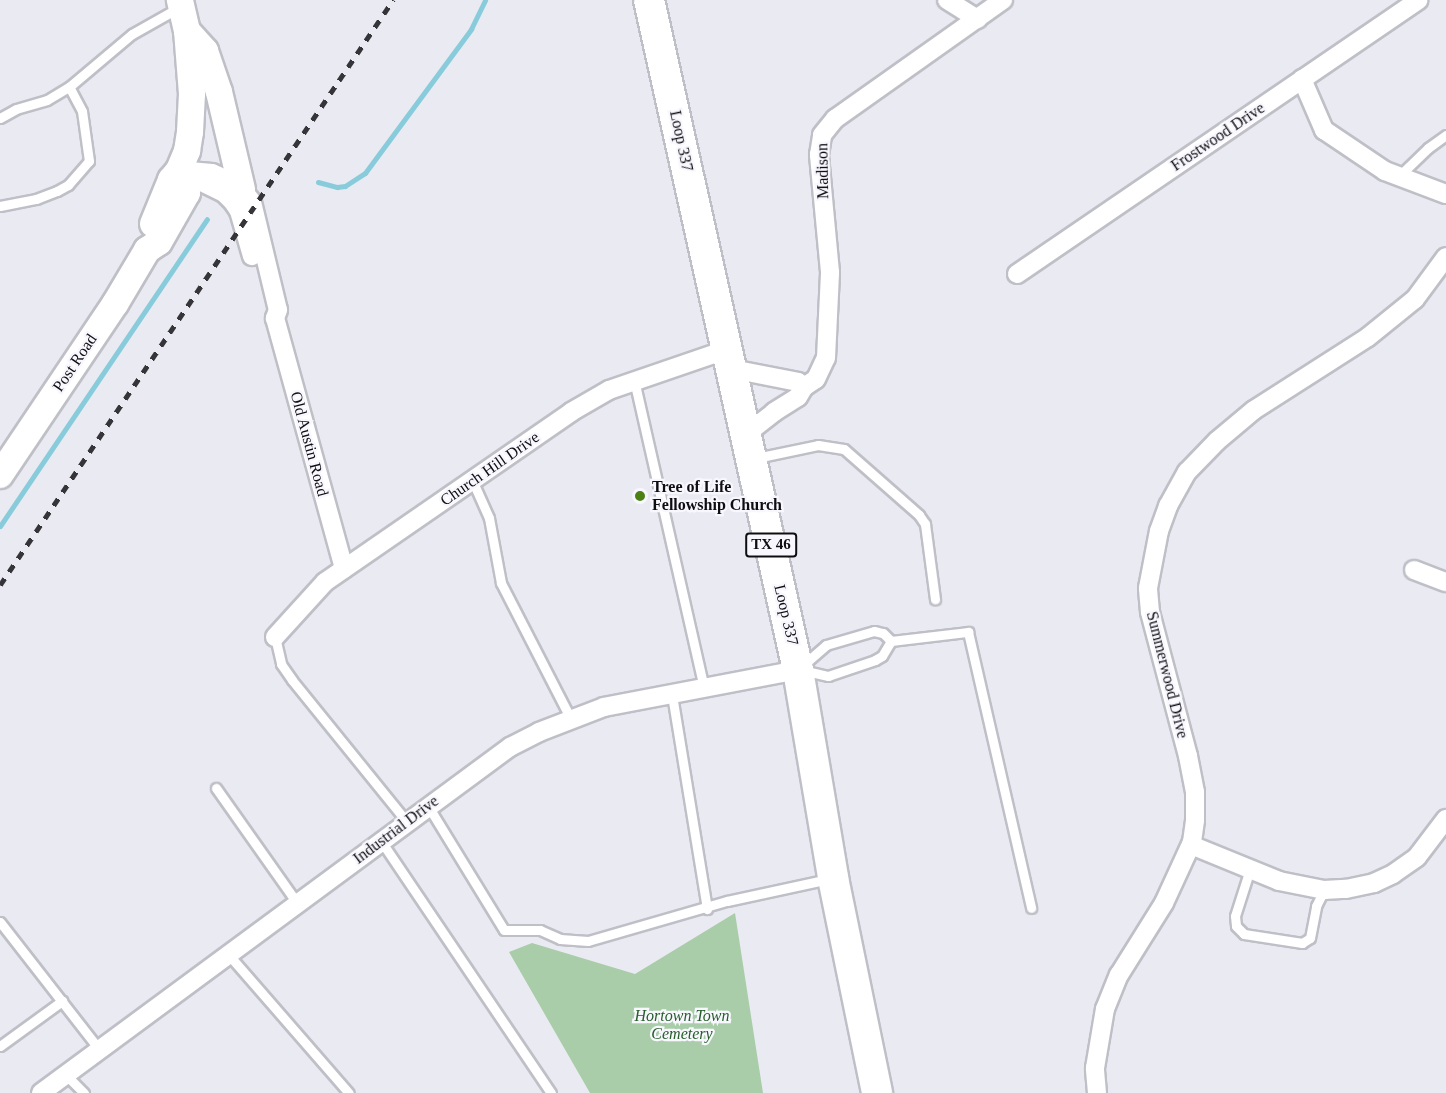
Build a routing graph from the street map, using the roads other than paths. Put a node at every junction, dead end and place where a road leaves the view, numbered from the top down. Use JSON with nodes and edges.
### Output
{"nodes":[{"id":1,"x":649,"y":0,"type":"edge"},
{"id":2,"x":947,"y":0,"type":"edge"},
{"id":3,"x":1003,"y":0,"type":"edge"},
{"id":4,"x":1419,"y":0,"type":"edge"},
{"id":5,"x":181,"y":3,"type":"edge"},
{"id":6,"x":977,"y":19,"type":"junction"},
{"id":7,"x":187,"y":32,"type":"junction"},
{"id":8,"x":1302,"y":79,"type":"junction"},
{"id":9,"x":69,"y":87,"type":"junction"},
{"id":10,"x":0,"y":118,"type":"edge"},
{"id":11,"x":1446,"y":135,"type":"edge"},
{"id":12,"x":179,"y":170,"type":"junction"},
{"id":13,"x":1398,"y":176,"type":"junction"},
{"id":14,"x":242,"y":189,"type":"junction"},
{"id":15,"x":1446,"y":194,"type":"edge"},
{"id":16,"x":0,"y":206,"type":"edge"},
{"id":17,"x":1446,"y":257,"type":"edge"},
{"id":18,"x":1017,"y":274,"type":"dead end"},
{"id":19,"x":275,"y":318,"type":"junction"},
{"id":20,"x":729,"y":359,"type":"junction"},
{"id":21,"x":638,"y":379,"type":"junction"},
{"id":22,"x":804,"y":387,"type":"junction"},
{"id":23,"x":748,"y":447,"type":"junction"},
{"id":24,"x":0,"y":475,"type":"edge"},
{"id":25,"x":473,"y":482,"type":"junction"},
{"id":26,"x":344,"y":569,"type":"junction"},
{"id":27,"x":1414,"y":570,"type":"dead end"},
{"id":28,"x":1446,"y":582,"type":"edge"},
{"id":29,"x":935,"y":599,"type":"dead end"},
{"id":30,"x":275,"y":637,"type":"joint"},
{"id":31,"x":891,"y":641,"type":"junction"},
{"id":32,"x":798,"y":669,"type":"junction"},
{"id":33,"x":704,"y":689,"type":"junction"},
{"id":34,"x":672,"y":695,"type":"junction"},
{"id":35,"x":571,"y":719,"type":"junction"},
{"id":36,"x":216,"y":788,"type":"dead end"},
{"id":37,"x":428,"y":806,"type":"junction"},
{"id":38,"x":1446,"y":819,"type":"edge"},
{"id":39,"x":406,"y":822,"type":"junction"},
{"id":40,"x":381,"y":841,"type":"junction"},
{"id":41,"x":1191,"y":845,"type":"junction"},
{"id":42,"x":1250,"y":869,"type":"junction"},
{"id":43,"x":833,"y":878,"type":"junction"},
{"id":44,"x":1324,"y":890,"type":"junction"},
{"id":45,"x":297,"y":903,"type":"junction"},
{"id":46,"x":1031,"y":908,"type":"dead end"},
{"id":47,"x":707,"y":909,"type":"junction"},
{"id":48,"x":0,"y":922,"type":"edge"},
{"id":49,"x":228,"y":954,"type":"junction"},
{"id":50,"x":62,"y":1001,"type":"junction"},
{"id":51,"x":0,"y":1046,"type":"edge"},
{"id":52,"x":99,"y":1049,"type":"junction"},
{"id":53,"x":65,"y":1074,"type":"junction"},
{"id":54,"x":41,"y":1093,"type":"edge"},
{"id":55,"x":84,"y":1093,"type":"edge"},
{"id":56,"x":350,"y":1093,"type":"edge"},
{"id":57,"x":551,"y":1093,"type":"edge"},
{"id":58,"x":877,"y":1093,"type":"edge"},
{"id":59,"x":1097,"y":1093,"type":"edge"}],
"edges":[{"from":1,"to":20,"type":"main road","name":"Loop 337","number":"TX 46"},
{"from":2,"to":6,"type":"street"},
{"from":3,"to":6,"type":"street","name":"Madison"},
{"from":4,"to":8,"type":"street","name":"Frostwood Drive"},
{"from":5,"to":7,"type":"street"},
{"from":5,"to":9,"type":"lane"},
{"from":6,"to":22,"type":"street","name":"Madison"},
{"from":7,"to":12,"type":"street"},
{"from":7,"to":14,"type":"street"},
{"from":8,"to":13,"type":"street"},
{"from":8,"to":18,"type":"street","name":"Frostwood Drive"},
{"from":9,"to":10,"type":"lane"},
{"from":9,"to":16,"type":"lane"},
{"from":11,"to":13,"type":"lane"},
{"from":12,"to":14,"type":"street"},
{"from":12,"to":19,"type":"street","name":"Old Austin Road"},
{"from":12,"to":24,"type":"street","name":"Post Road"},
{"from":13,"to":15,"type":"street"},
{"from":14,"to":19,"type":"street","name":"Old Austin Road"},
{"from":17,"to":41,"type":"street","name":"Summerwood Drive"},
{"from":19,"to":26,"type":"street","name":"Old Austin Road"},
{"from":20,"to":21,"type":"street"},
{"from":20,"to":22,"type":"street"},
{"from":20,"to":23,"type":"main road","name":"Loop 337","number":"TX 46"},
{"from":21,"to":25,"type":"street","name":"Church Hill Drive"},
{"from":21,"to":33,"type":"lane"},
{"from":22,"to":23,"type":"street","name":"Madison"},
{"from":23,"to":29,"type":"lane"},
{"from":23,"to":32,"type":"main road","name":"Loop 337","number":"TX 46"},
{"from":25,"to":26,"type":"street","name":"Church Hill Drive"},
{"from":25,"to":35,"type":"lane"},
{"from":26,"to":30,"type":"street","name":"Church Hill Drive"},
{"from":27,"to":28,"type":"street"},
{"from":30,"to":39,"type":"lane"},
{"from":31,"to":32,"type":"lane"},
{"from":31,"to":32,"type":"lane"},
{"from":31,"to":46,"type":"lane"},
{"from":32,"to":33,"type":"street","name":"Industrial Drive"},
{"from":32,"to":43,"type":"main road","name":"Loop 337","number":"TX 46"},
{"from":33,"to":34,"type":"street","name":"Industrial Drive"},
{"from":34,"to":35,"type":"street","name":"Industrial Drive"},
{"from":34,"to":47,"type":"lane"},
{"from":35,"to":37,"type":"street","name":"Industrial Drive"},
{"from":36,"to":45,"type":"lane"},
{"from":37,"to":39,"type":"street","name":"Industrial Drive"},
{"from":37,"to":47,"type":"lane"},
{"from":38,"to":44,"type":"street"},
{"from":39,"to":40,"type":"street","name":"Industrial Drive"},
{"from":40,"to":45,"type":"street","name":"Industrial Drive"},
{"from":40,"to":57,"type":"lane"},
{"from":41,"to":42,"type":"street"},
{"from":41,"to":59,"type":"street","name":"Summerwood Drive"},
{"from":42,"to":44,"type":"street"},
{"from":42,"to":44,"type":"lane"},
{"from":43,"to":47,"type":"lane"},
{"from":43,"to":58,"type":"main road","name":"Loop 337","number":"TX 46"},
{"from":45,"to":49,"type":"street","name":"Industrial Drive"},
{"from":48,"to":50,"type":"lane"},
{"from":49,"to":52,"type":"street","name":"Industrial Drive"},
{"from":49,"to":56,"type":"lane"},
{"from":50,"to":51,"type":"lane"},
{"from":50,"to":52,"type":"lane"},
{"from":52,"to":53,"type":"street","name":"Industrial Drive"},
{"from":53,"to":54,"type":"street","name":"Industrial Drive"},
{"from":53,"to":55,"type":"lane"}]}
